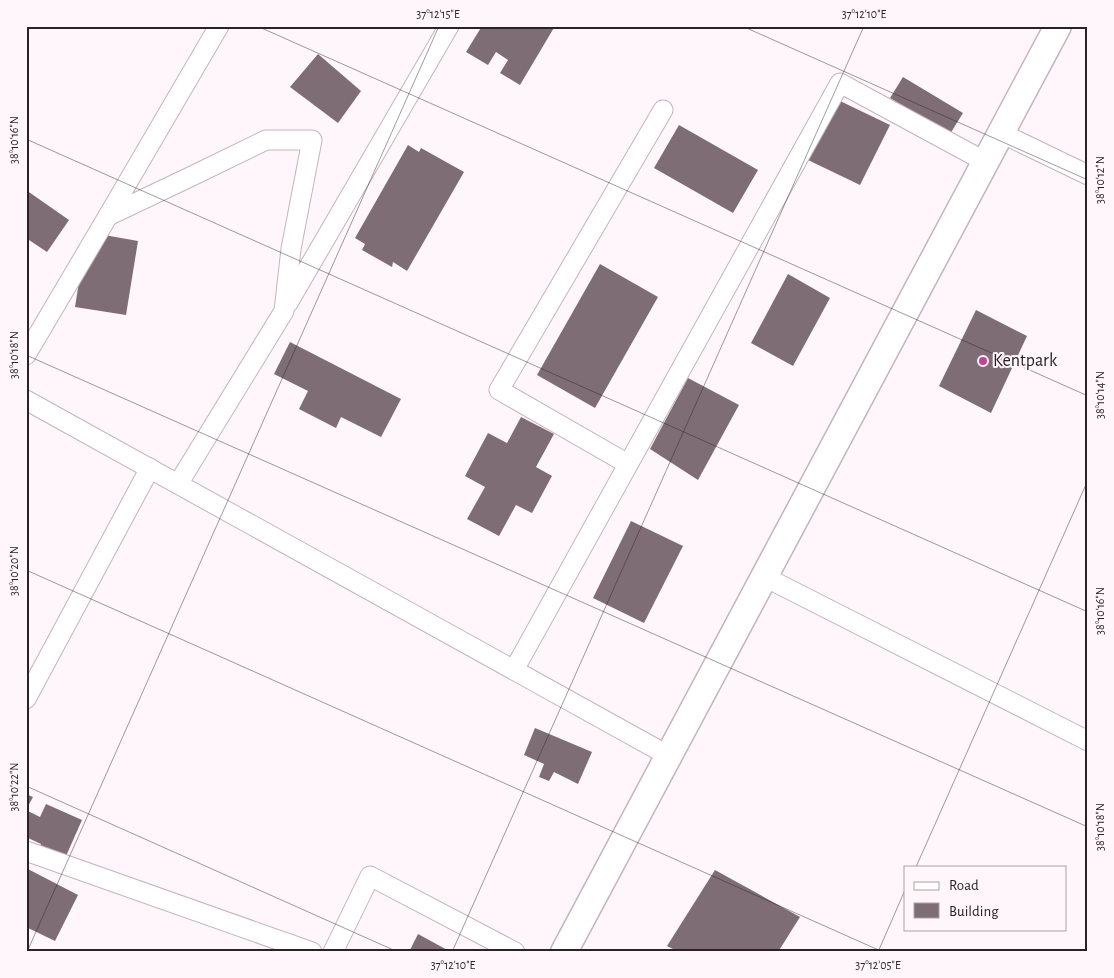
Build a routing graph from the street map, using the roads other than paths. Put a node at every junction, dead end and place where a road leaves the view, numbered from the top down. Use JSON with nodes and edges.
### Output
{"nodes":[{"id":1,"x":219,"y":26,"type":"edge"},
{"id":2,"x":450,"y":26,"type":"edge"},
{"id":3,"x":1058,"y":26,"type":"edge"},
{"id":4,"x":663,"y":110,"type":"dead end"},
{"id":5,"x":1001,"y":133,"type":"junction"},
{"id":6,"x":986,"y":162,"type":"junction"},
{"id":7,"x":1088,"y":175,"type":"edge"},
{"id":8,"x":108,"y":216,"type":"junction"},
{"id":9,"x":284,"y":311,"type":"junction"},
{"id":10,"x":26,"y":356,"type":"edge"},
{"id":11,"x":26,"y":400,"type":"edge"},
{"id":12,"x":628,"y":464,"type":"junction"},
{"id":13,"x":150,"y":468,"type":"junction"},
{"id":14,"x":178,"y":484,"type":"junction"},
{"id":15,"x":765,"y":577,"type":"junction"},
{"id":16,"x":514,"y":670,"type":"junction"},
{"id":17,"x":26,"y":699,"type":"edge"},
{"id":18,"x":1088,"y":740,"type":"edge"},
{"id":19,"x":670,"y":756,"type":"junction"},
{"id":20,"x":26,"y":851,"type":"edge"},
{"id":21,"x":312,"y":952,"type":"edge"},
{"id":22,"x":333,"y":952,"type":"edge"},
{"id":23,"x":515,"y":952,"type":"edge"},
{"id":24,"x":564,"y":952,"type":"edge"}],
"edges":[{"from":1,"to":8,"type":"street"},
{"from":2,"to":9,"type":"street"},
{"from":3,"to":5,"type":"main road"},
{"from":4,"to":12,"type":"street"},
{"from":5,"to":6,"type":"main road"},
{"from":5,"to":7,"type":"street"},
{"from":6,"to":12,"type":"street"},
{"from":6,"to":15,"type":"main road"},
{"from":8,"to":9,"type":"street"},
{"from":8,"to":10,"type":"street"},
{"from":9,"to":14,"type":"street"},
{"from":11,"to":13,"type":"street"},
{"from":12,"to":16,"type":"street"},
{"from":13,"to":14,"type":"street"},
{"from":13,"to":17,"type":"street"},
{"from":14,"to":16,"type":"street"},
{"from":15,"to":18,"type":"street"},
{"from":15,"to":19,"type":"main road"},
{"from":16,"to":19,"type":"street"},
{"from":19,"to":24,"type":"main road"},
{"from":20,"to":21,"type":"street"},
{"from":22,"to":23,"type":"street"}]}
